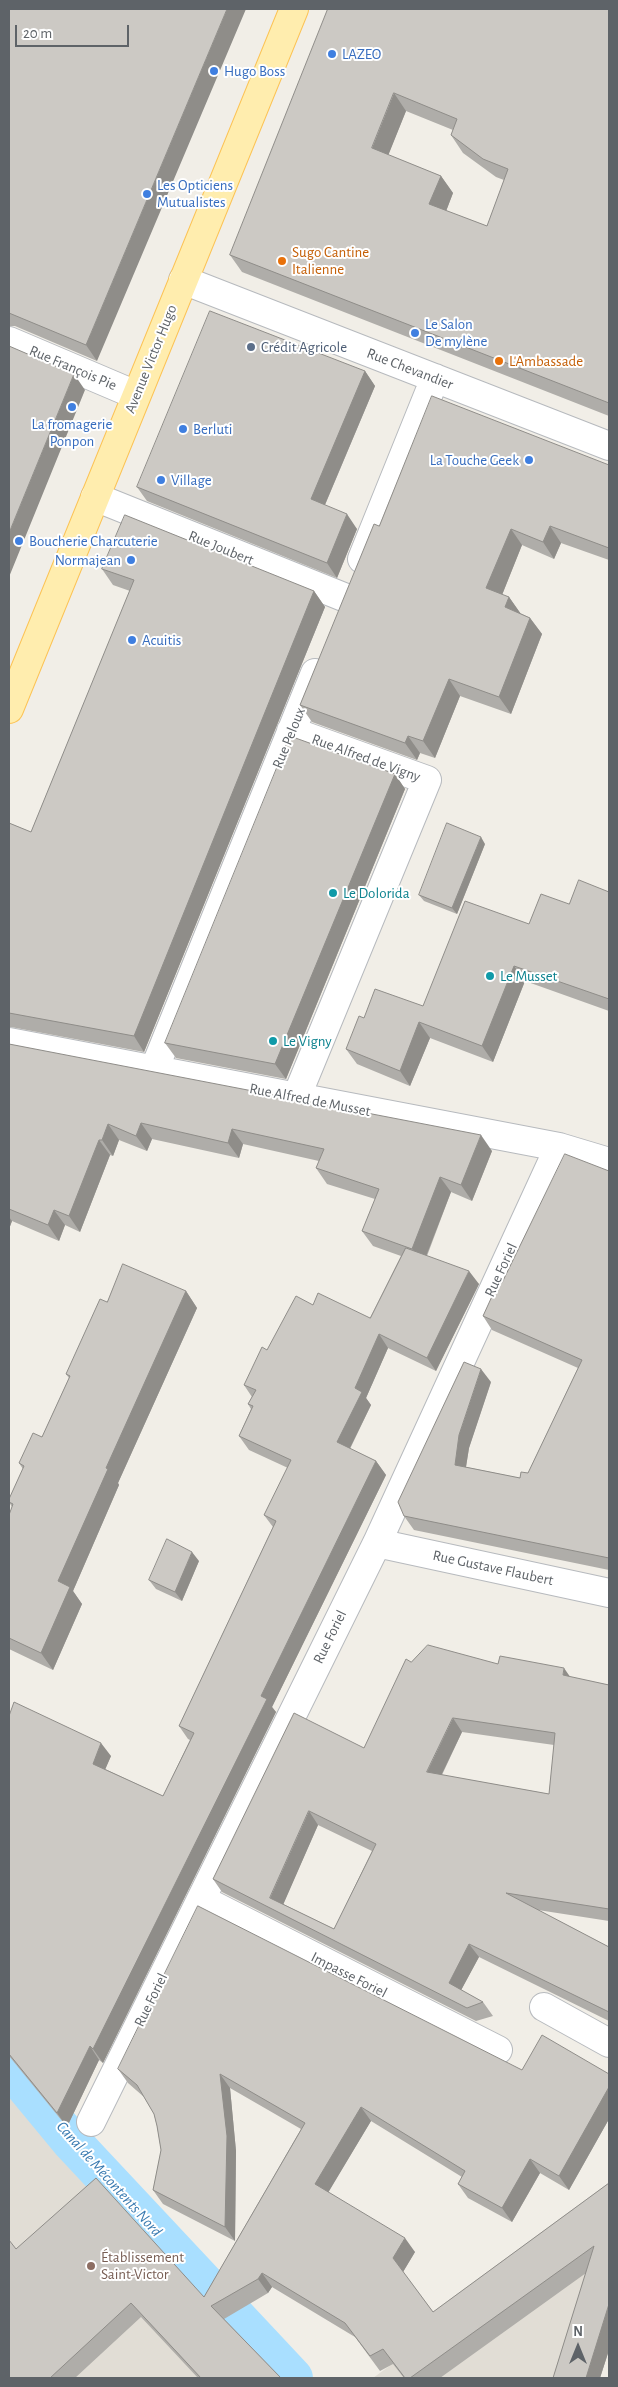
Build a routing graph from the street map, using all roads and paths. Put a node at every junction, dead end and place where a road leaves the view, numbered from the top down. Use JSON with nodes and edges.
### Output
{"nodes":[{"id":1,"x":294,"y":9,"type":"edge"},
{"id":2,"x":183,"y":280,"type":"junction"},
{"id":3,"x":9,"y":341,"type":"edge"},
{"id":4,"x":435,"y":378,"type":"junction"},
{"id":5,"x":136,"y":396,"type":"junction"},
{"id":6,"x":609,"y":446,"type":"edge"},
{"id":7,"x":95,"y":497,"type":"junction"},
{"id":8,"x":346,"y":598,"type":"junction"},
{"id":9,"x":335,"y":625,"type":"edge"},
{"id":10,"x":324,"y":652,"type":"edge"},
{"id":11,"x":9,"y":709,"type":"edge"},
{"id":12,"x":291,"y":731,"type":"junction"},
{"id":13,"x":9,"y":1042,"type":"edge"},
{"id":14,"x":154,"y":1070,"type":"junction"},
{"id":15,"x":296,"y":1098,"type":"junction"},
{"id":16,"x":559,"y":1147,"type":"junction"},
{"id":17,"x":609,"y":1162,"type":"edge"},
{"id":18,"x":377,"y":1543,"type":"junction"},
{"id":19,"x":609,"y":1593,"type":"edge"},
{"id":20,"x":201,"y":1899,"type":"junction"},
{"id":21,"x":544,"y":2006,"type":"dead end"},
{"id":22,"x":609,"y":2043,"type":"edge"},
{"id":23,"x":498,"y":2050,"type":"dead end"},
{"id":24,"x":91,"y":2122,"type":"dead end"}],
"edges":[{"from":1,"to":2,"type":"main road","name":"Avenue Victor Hugo"},
{"from":2,"to":4,"type":"street","name":"Rue Chevandier"},
{"from":2,"to":5,"type":"main road","name":"Avenue Victor Hugo"},
{"from":3,"to":5,"type":"street","name":"Rue François Pie"},
{"from":4,"to":6,"type":"street","name":"Rue Chevandier"},
{"from":4,"to":8,"type":"street"},
{"from":5,"to":7,"type":"main road","name":"Avenue Victor Hugo"},
{"from":7,"to":8,"type":"street","name":"Rue Joubert"},
{"from":7,"to":11,"type":"main road","name":"Avenue Victor Hugo"},
{"from":8,"to":9,"type":"street"},
{"from":10,"to":12,"type":"street","name":"Rue Peloux"},
{"from":12,"to":14,"type":"street","name":"Rue Peloux"},
{"from":12,"to":15,"type":"street","name":"Rue Alfred de Vigny"},
{"from":13,"to":14,"type":"street","name":"Rue Alfred de Musset"},
{"from":14,"to":15,"type":"street","name":"Rue Alfred de Musset"},
{"from":15,"to":16,"type":"street","name":"Rue Alfred de Musset"},
{"from":16,"to":17,"type":"street","name":"Rue Alfred de Musset"},
{"from":16,"to":18,"type":"street","name":"Rue Foriel"},
{"from":18,"to":19,"type":"street","name":"Rue Gustave Flaubert"},
{"from":18,"to":20,"type":"street","name":"Rue Foriel"},
{"from":20,"to":23,"type":"street","name":"Impasse Foriel"},
{"from":20,"to":24,"type":"street","name":"Rue Foriel"},
{"from":21,"to":22,"type":"street"}]}
